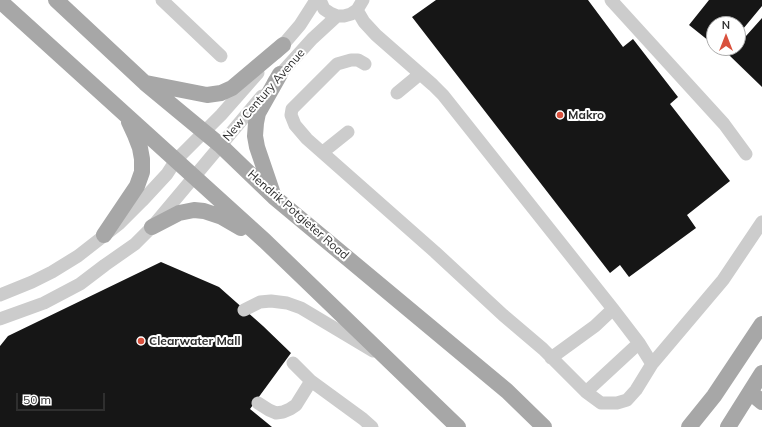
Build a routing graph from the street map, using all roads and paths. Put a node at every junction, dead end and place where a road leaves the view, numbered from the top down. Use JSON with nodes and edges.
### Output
{"nodes":[{"id":1,"x":56,"y":0,"type":"edge"},
{"id":2,"x":162,"y":0,"type":"edge"},
{"id":3,"x":316,"y":0,"type":"edge"},
{"id":4,"x":320,"y":0,"type":"edge"},
{"id":5,"x":611,"y":0,"type":"edge"},
{"id":6,"x":0,"y":1,"type":"edge"},
{"id":7,"x":360,"y":5,"type":"edge"},
{"id":8,"x":337,"y":16,"type":"junction"},
{"id":9,"x":282,"y":45,"type":"junction"},
{"id":10,"x":221,"y":56,"type":"dead end"},
{"id":11,"x":365,"y":64,"type":"dead end"},
{"id":12,"x":280,"y":74,"type":"junction"},
{"id":13,"x":420,"y":74,"type":"junction"},
{"id":14,"x":144,"y":83,"type":"junction"},
{"id":15,"x":397,"y":93,"type":"dead end"},
{"id":16,"x":124,"y":114,"type":"junction"},
{"id":17,"x":204,"y":132,"type":"junction"},
{"id":18,"x":348,"y":132,"type":"dead end"},
{"id":19,"x":220,"y":145,"type":"junction"},
{"id":20,"x":323,"y":152,"type":"junction"},
{"id":21,"x":746,"y":154,"type":"dead end"},
{"id":22,"x":176,"y":160,"type":"junction"},
{"id":23,"x":194,"y":176,"type":"junction"},
{"id":24,"x":274,"y":197,"type":"junction"},
{"id":25,"x":762,"y":222,"type":"edge"},
{"id":26,"x":152,"y":227,"type":"junction"},
{"id":27,"x":104,"y":235,"type":"junction"},
{"id":28,"x":265,"y":241,"type":"junction"},
{"id":29,"x":0,"y":295,"type":"edge"},
{"id":30,"x":613,"y":309,"type":"junction"},
{"id":31,"x":244,"y":310,"type":"dead end"},
{"id":32,"x":0,"y":319,"type":"edge"},
{"id":33,"x":762,"y":324,"type":"edge"},
{"id":34,"x":639,"y":343,"type":"junction"},
{"id":35,"x":551,"y":358,"type":"junction"},
{"id":36,"x":389,"y":360,"type":"junction"},
{"id":37,"x":293,"y":363,"type":"dead end"},
{"id":38,"x":652,"y":364,"type":"junction"},
{"id":39,"x":761,"y":376,"type":"edge"},
{"id":40,"x":311,"y":381,"type":"junction"},
{"id":41,"x":507,"y":391,"type":"junction"},
{"id":42,"x":586,"y":392,"type":"junction"},
{"id":43,"x":756,"y":397,"type":"edge"},
{"id":44,"x":258,"y":403,"type":"dead end"},
{"id":45,"x":372,"y":427,"type":"edge"},
{"id":46,"x":458,"y":427,"type":"edge"},
{"id":47,"x":544,"y":427,"type":"edge"},
{"id":48,"x":551,"y":427,"type":"edge"},
{"id":49,"x":689,"y":427,"type":"edge"},
{"id":50,"x":728,"y":427,"type":"edge"}],
"edges":[{"from":1,"to":14,"type":"main road","name":"Hendrik Potgieter Road"},
{"from":2,"to":10,"type":"street"},
{"from":3,"to":9,"type":"street","name":"New Century Avenue"},
{"from":4,"to":8,"type":"street"},
{"from":5,"to":21,"type":"street"},
{"from":6,"to":16,"type":"main road"},
{"from":7,"to":8,"type":"street","name":"New Century Avenue"},
{"from":7,"to":13,"type":"street"},
{"from":8,"to":12,"type":"street","name":"New Century Avenue"},
{"from":9,"to":14,"type":"main road"},
{"from":9,"to":17,"type":"street","name":"New Century Avenue"},
{"from":11,"to":20,"type":"street"},
{"from":12,"to":19,"type":"street","name":"New Century Avenue"},
{"from":12,"to":24,"type":"main road"},
{"from":13,"to":15,"type":"street"},
{"from":13,"to":30,"type":"street"},
{"from":14,"to":17,"type":"main road","name":"Hendrik Potgieter Road"},
{"from":16,"to":22,"type":"main road"},
{"from":16,"to":27,"type":"main road"},
{"from":17,"to":19,"type":"main road","name":"Hendrik Potgieter Road"},
{"from":17,"to":22,"type":"street","name":"New Century Avenue"},
{"from":18,"to":20,"type":"street"},
{"from":19,"to":23,"type":"street","name":"New Century Avenue"},
{"from":19,"to":24,"type":"main road","name":"Hendrik Potgieter Road"},
{"from":20,"to":35,"type":"street"},
{"from":22,"to":23,"type":"main road"},
{"from":22,"to":27,"type":"street","name":"New Century Avenue"},
{"from":23,"to":26,"type":"street","name":"New Century Avenue"},
{"from":23,"to":28,"type":"main road"},
{"from":24,"to":41,"type":"main road","name":"Hendrik Potgieter Road"},
{"from":25,"to":38,"type":"street"},
{"from":26,"to":28,"type":"main road"},
{"from":26,"to":32,"type":"street","name":"New Century Avenue"},
{"from":27,"to":29,"type":"street","name":"New Century Avenue"},
{"from":28,"to":36,"type":"main road"},
{"from":30,"to":34,"type":"street"},
{"from":30,"to":35,"type":"street"},
{"from":31,"to":36,"type":"street"},
{"from":33,"to":49,"type":"main road"},
{"from":34,"to":38,"type":"street"},
{"from":34,"to":42,"type":"street"},
{"from":35,"to":42,"type":"street"},
{"from":36,"to":46,"type":"main road"},
{"from":37,"to":40,"type":"street"},
{"from":38,"to":42,"type":"street"},
{"from":39,"to":43,"type":"main road"},
{"from":40,"to":44,"type":"street"},
{"from":40,"to":45,"type":"street"},
{"from":41,"to":47,"type":"main road","name":"Hendrik Potgieter Road"},
{"from":41,"to":48,"type":"main road"},
{"from":43,"to":50,"type":"main road"}]}
